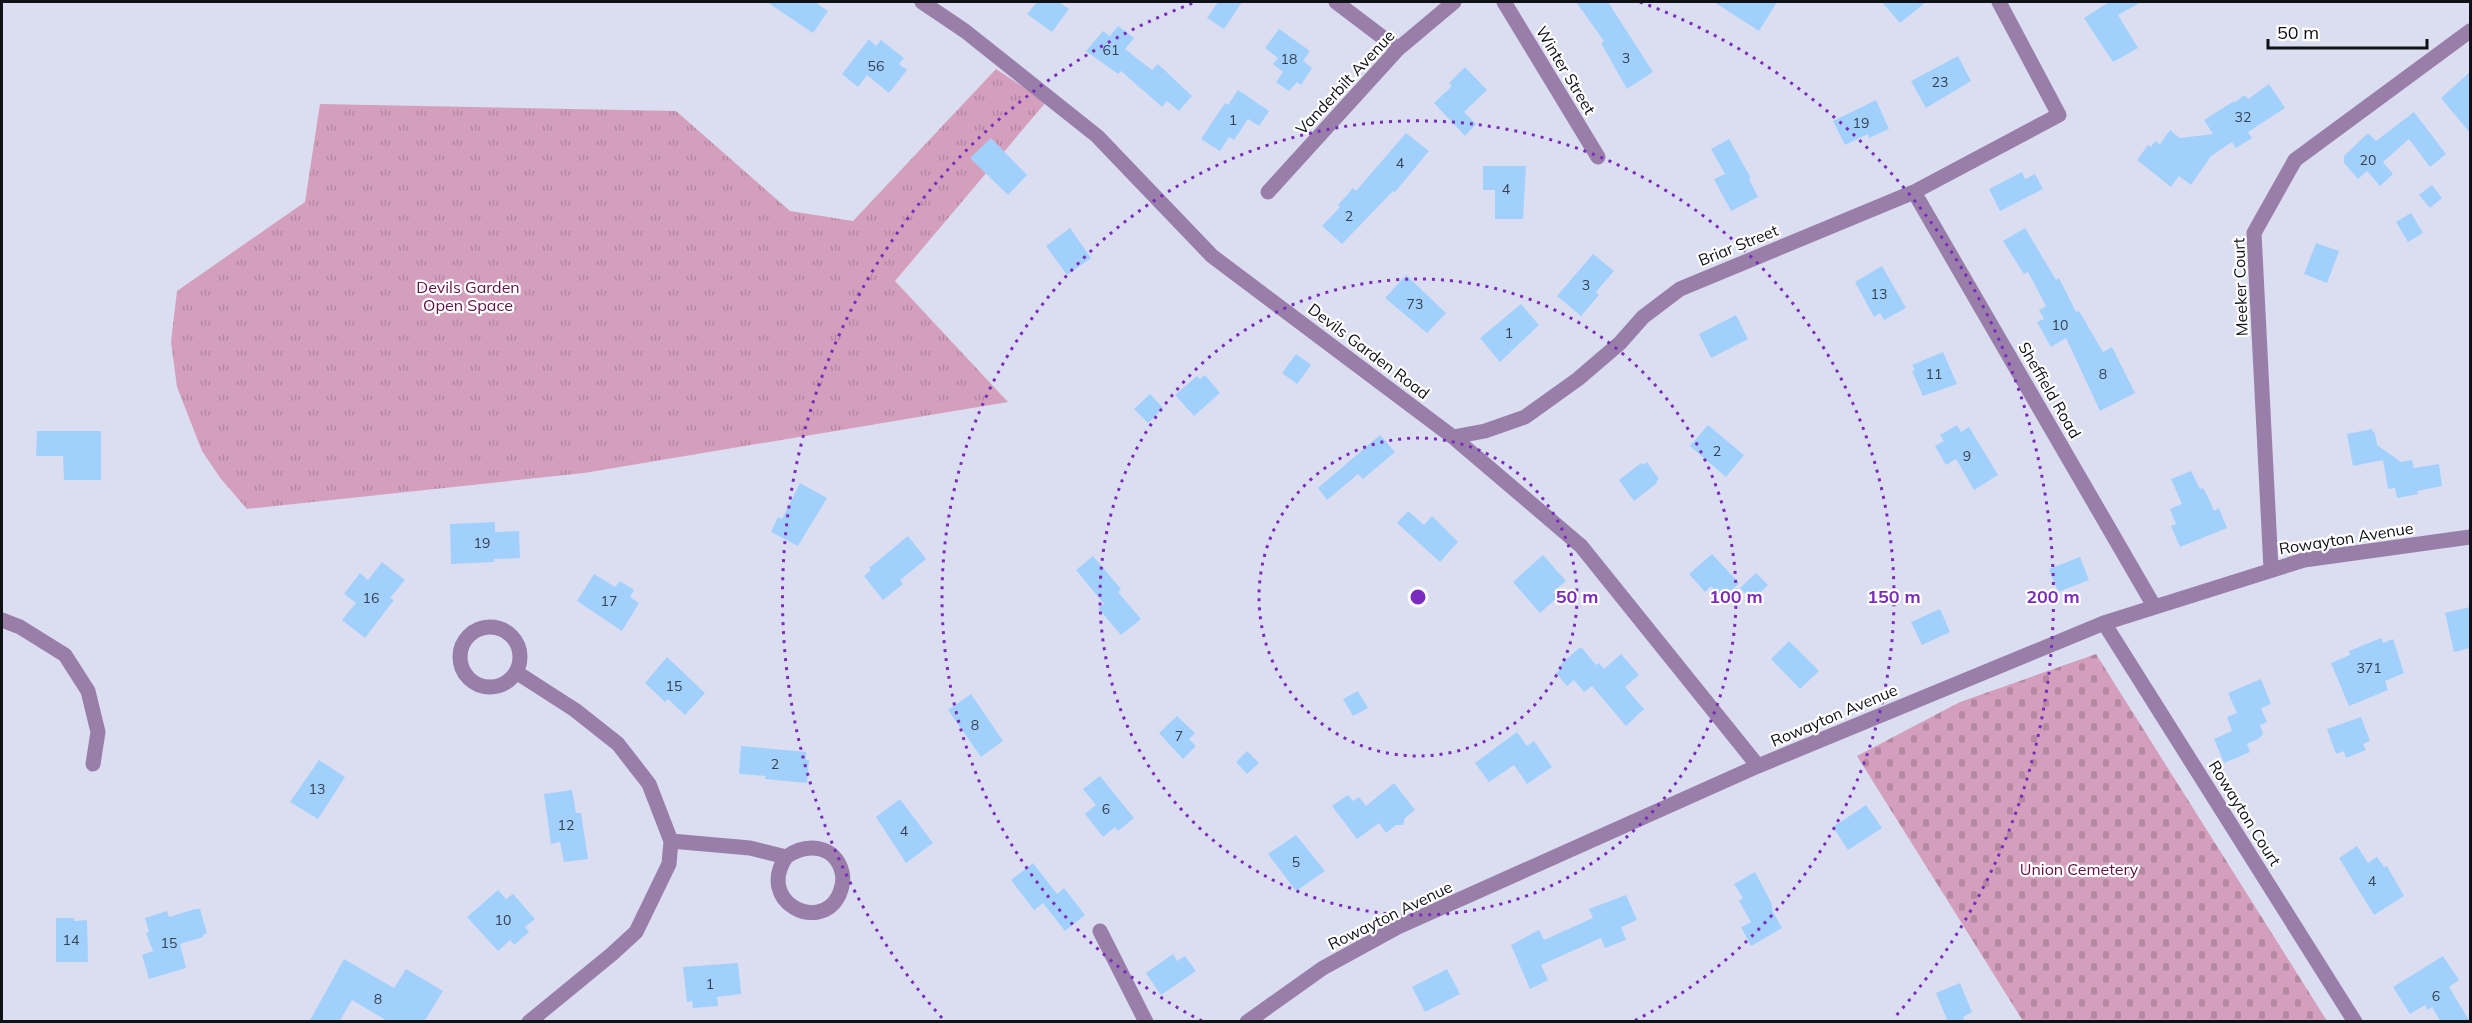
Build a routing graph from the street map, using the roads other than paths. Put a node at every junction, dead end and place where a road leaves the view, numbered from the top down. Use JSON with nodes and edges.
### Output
{"nodes":[{"id":1,"x":922,"y":2,"type":"edge"},
{"id":2,"x":1336,"y":2,"type":"edge"},
{"id":3,"x":1454,"y":2,"type":"edge"},
{"id":4,"x":1504,"y":2,"type":"edge"},
{"id":5,"x":1998,"y":2,"type":"edge"},
{"id":6,"x":2470,"y":31,"type":"edge"},
{"id":7,"x":1398,"y":49,"type":"junction"},
{"id":8,"x":1598,"y":157,"type":"dead end"},
{"id":9,"x":1268,"y":192,"type":"dead end"},
{"id":10,"x":1914,"y":192,"type":"junction"},
{"id":11,"x":1453,"y":437,"type":"junction"},
{"id":12,"x":2470,"y":537,"type":"edge"},
{"id":13,"x":2271,"y":569,"type":"junction"},
{"id":14,"x":2154,"y":606,"type":"junction"},
{"id":15,"x":2,"y":620,"type":"edge"},
{"id":16,"x":2104,"y":623,"type":"junction"},
{"id":17,"x":516,"y":672,"type":"dead end"},
{"id":18,"x":93,"y":764,"type":"dead end"},
{"id":19,"x":1758,"y":766,"type":"junction"},
{"id":20,"x":671,"y":841,"type":"junction"},
{"id":21,"x":786,"y":857,"type":"junction"},
{"id":22,"x":1100,"y":931,"type":"dead end"},
{"id":23,"x":529,"y":1022,"type":"edge"},
{"id":24,"x":1146,"y":1022,"type":"edge"},
{"id":25,"x":1247,"y":1022,"type":"edge"},
{"id":26,"x":2355,"y":1022,"type":"edge"}],
"edges":[{"from":1,"to":11,"type":"street","name":"Devils Garden Road"},
{"from":2,"to":7,"type":"street"},
{"from":3,"to":7,"type":"street","name":"Vanderbilt Avenue"},
{"from":4,"to":8,"type":"street","name":"Winter Street"},
{"from":5,"to":10,"type":"street","name":"Briar Street"},
{"from":6,"to":13,"type":"street","name":"Meeker Court"},
{"from":7,"to":9,"type":"street","name":"Vanderbilt Avenue"},
{"from":10,"to":11,"type":"street","name":"Briar Street"},
{"from":10,"to":14,"type":"street","name":"Sheffield Road"},
{"from":11,"to":19,"type":"street","name":"Devils Garden Road"},
{"from":12,"to":13,"type":"street","name":"Rowayton Avenue"},
{"from":13,"to":14,"type":"street","name":"Rowayton Avenue"},
{"from":14,"to":16,"type":"street","name":"Rowayton Avenue"},
{"from":15,"to":18,"type":"street"},
{"from":16,"to":19,"type":"street","name":"Rowayton Avenue"},
{"from":16,"to":26,"type":"street","name":"Rowayton Court"},
{"from":17,"to":20,"type":"street"},
{"from":19,"to":25,"type":"street","name":"Rowayton Avenue"},
{"from":20,"to":21,"type":"street"},
{"from":20,"to":23,"type":"street"},
{"from":21,"to":21,"type":"street"},
{"from":22,"to":24,"type":"street"}]}
